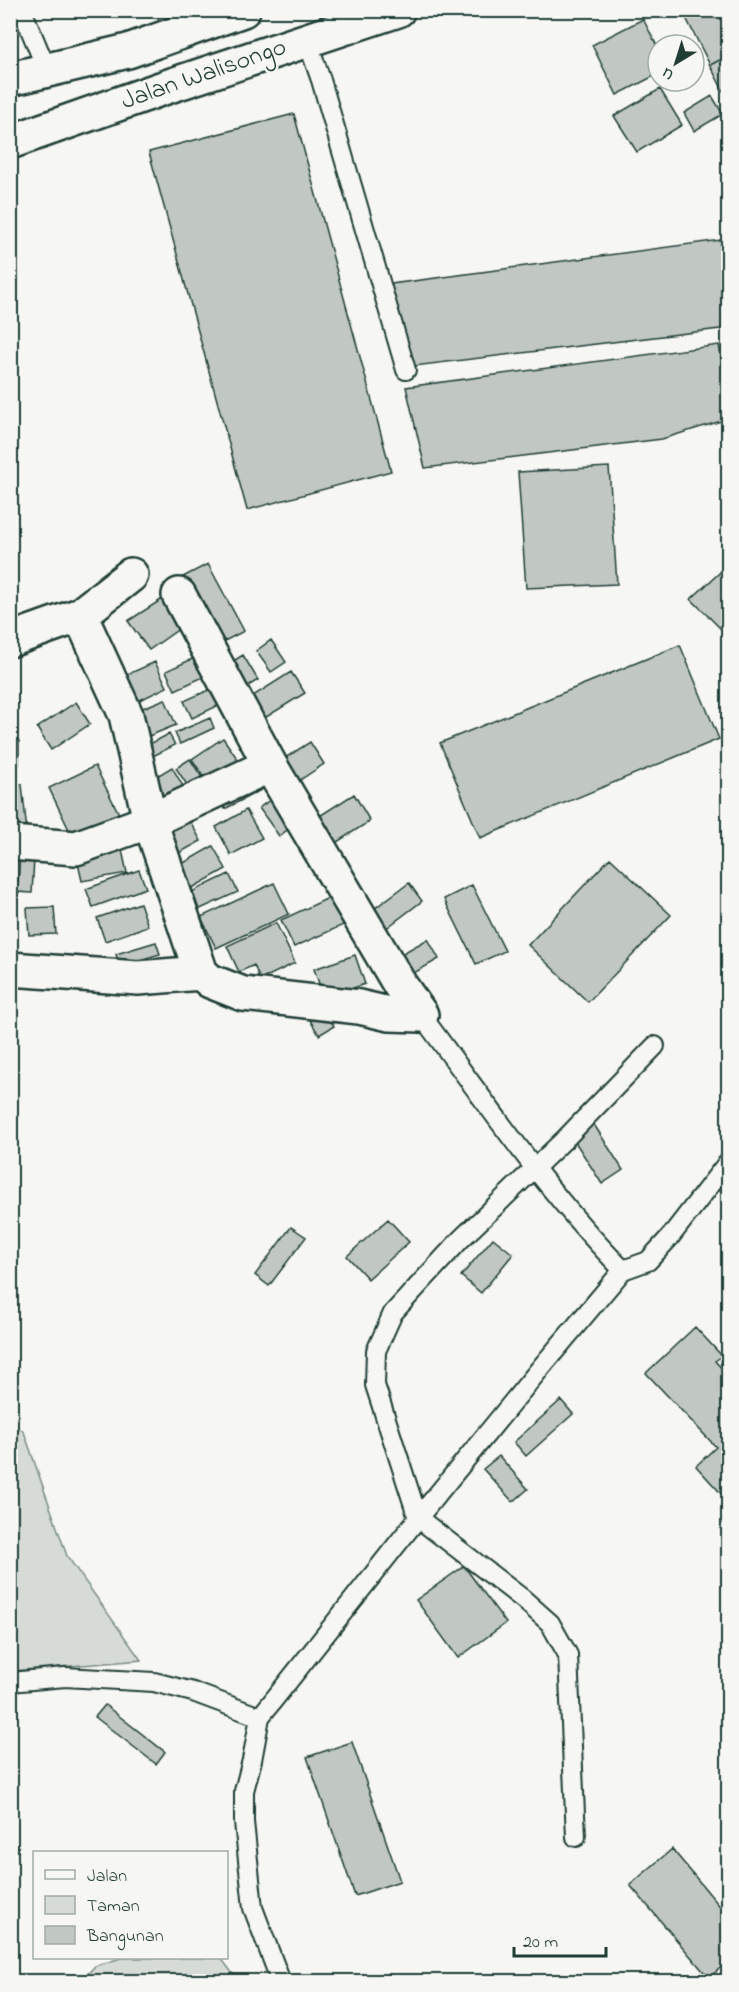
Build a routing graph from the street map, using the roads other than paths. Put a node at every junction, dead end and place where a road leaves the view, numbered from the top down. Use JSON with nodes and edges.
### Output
{"nodes":[{"id":1,"x":22,"y":10,"type":"edge"},
{"id":2,"x":243,"y":10,"type":"edge"},
{"id":3,"x":398,"y":10,"type":"edge"},
{"id":4,"x":307,"y":40,"type":"junction"},
{"id":5,"x":47,"y":70,"type":"junction"},
{"id":6,"x":10,"y":79,"type":"edge"},
{"id":7,"x":10,"y":142,"type":"edge"},
{"id":8,"x":406,"y":370,"type":"dead end"},
{"id":9,"x":131,"y":575,"type":"dead end"},
{"id":10,"x":179,"y":595,"type":"dead end"},
{"id":11,"x":80,"y":615,"type":"junction"},
{"id":12,"x":10,"y":640,"type":"edge"},
{"id":13,"x":270,"y":765,"type":"junction"},
{"id":14,"x":150,"y":821,"type":"junction"},
{"id":15,"x":10,"y":843,"type":"edge"},
{"id":16,"x":10,"y":969,"type":"edge"},
{"id":17,"x":201,"y":973,"type":"junction"},
{"id":18,"x":421,"y":1015,"type":"junction"},
{"id":19,"x":655,"y":1046,"type":"dead end"},
{"id":20,"x":729,"y":1162,"type":"edge"},
{"id":21,"x":534,"y":1168,"type":"junction"},
{"id":22,"x":623,"y":1270,"type":"junction"},
{"id":23,"x":418,"y":1518,"type":"junction"},
{"id":24,"x":10,"y":1682,"type":"edge"},
{"id":25,"x":260,"y":1717,"type":"junction"},
{"id":26,"x":576,"y":1837,"type":"dead end"},
{"id":27,"x":281,"y":1982,"type":"edge"}],
"edges":[{"from":1,"to":5,"type":"lane"},
{"from":2,"to":5,"type":"main road","name":"Jalan Walisongo"},
{"from":3,"to":4,"type":"main road","name":"Jalan Walisongo"},
{"from":4,"to":7,"type":"main road","name":"Jalan Walisongo"},
{"from":4,"to":8,"type":"lane"},
{"from":5,"to":6,"type":"main road","name":"Jalan Walisongo"},
{"from":9,"to":11,"type":"main road"},
{"from":10,"to":13,"type":"main road"},
{"from":11,"to":12,"type":"main road"},
{"from":11,"to":14,"type":"main road"},
{"from":13,"to":14,"type":"main road"},
{"from":13,"to":18,"type":"main road"},
{"from":14,"to":15,"type":"main road"},
{"from":14,"to":17,"type":"main road"},
{"from":16,"to":17,"type":"main road"},
{"from":17,"to":18,"type":"main road"},
{"from":18,"to":21,"type":"lane"},
{"from":19,"to":21,"type":"lane"},
{"from":20,"to":22,"type":"lane"},
{"from":21,"to":22,"type":"lane"},
{"from":21,"to":23,"type":"lane"},
{"from":22,"to":23,"type":"lane"},
{"from":23,"to":25,"type":"lane"},
{"from":23,"to":26,"type":"lane"},
{"from":24,"to":25,"type":"lane"},
{"from":25,"to":27,"type":"lane"}]}
